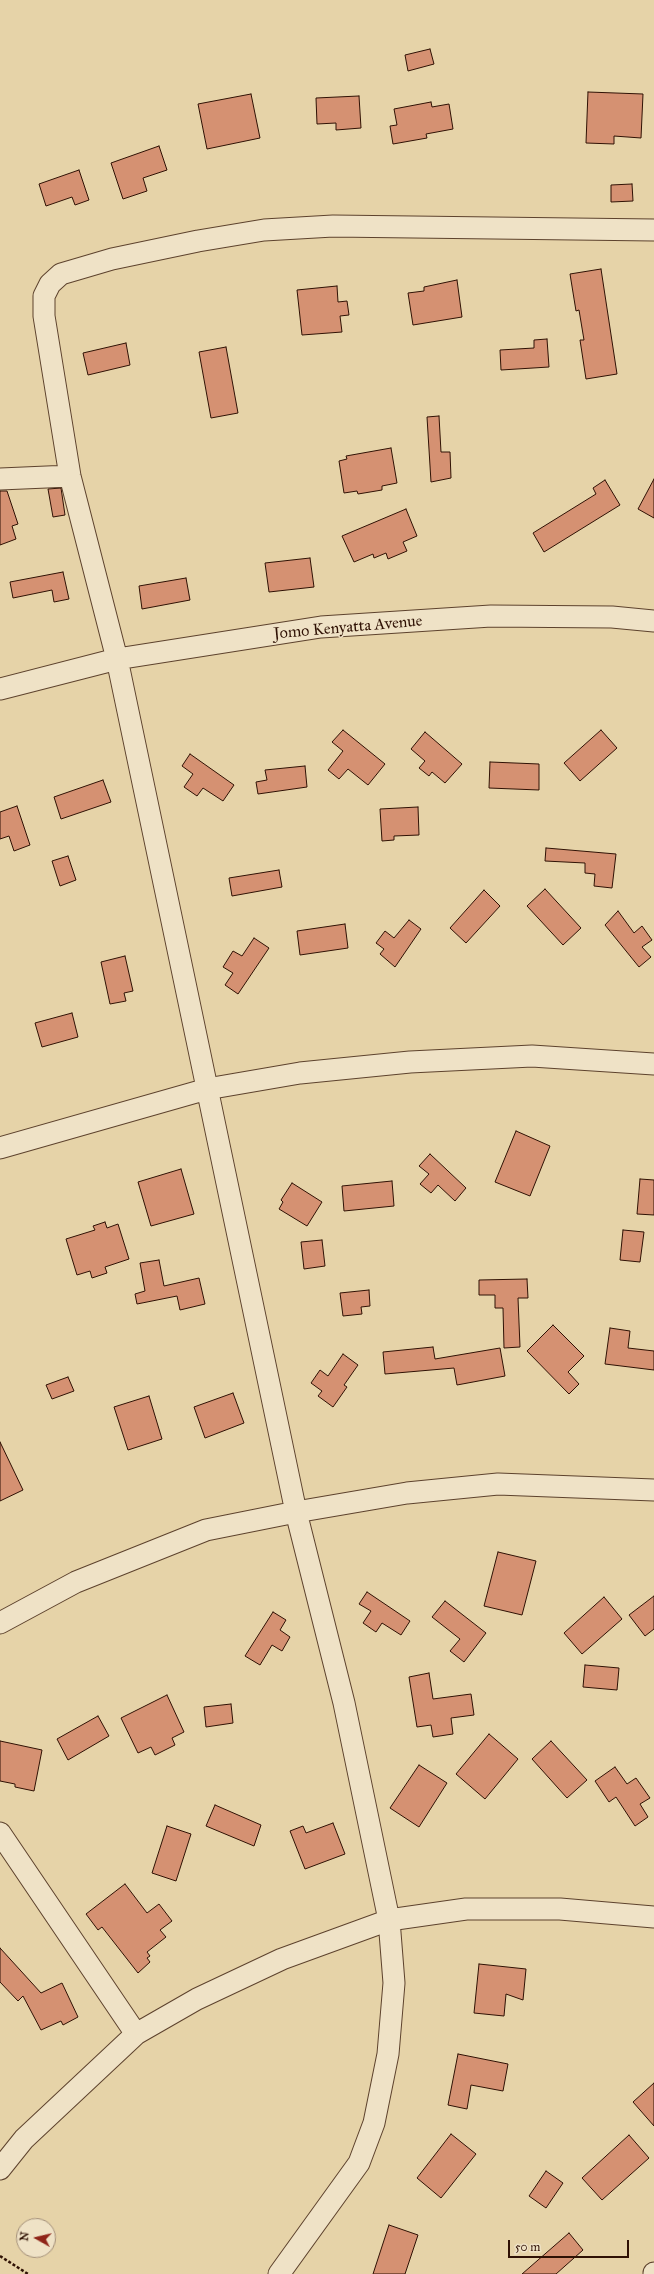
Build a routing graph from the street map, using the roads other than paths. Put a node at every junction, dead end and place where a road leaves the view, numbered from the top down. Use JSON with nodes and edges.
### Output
{"nodes":[{"id":1,"x":654,"y":230,"type":"edge"},
{"id":2,"x":70,"y":476,"type":"junction"},
{"id":3,"x":0,"y":479,"type":"edge"},
{"id":4,"x":654,"y":621,"type":"edge"},
{"id":5,"x":117,"y":659,"type":"junction"},
{"id":6,"x":0,"y":689,"type":"edge"},
{"id":7,"x":654,"y":1064,"type":"edge"},
{"id":8,"x":207,"y":1089,"type":"junction"},
{"id":9,"x":0,"y":1148,"type":"edge"},
{"id":10,"x":654,"y":1490,"type":"edge"},
{"id":11,"x":296,"y":1512,"type":"junction"},
{"id":12,"x":0,"y":1622,"type":"edge"},
{"id":13,"x":0,"y":1833,"type":"edge"},
{"id":14,"x":654,"y":1918,"type":"edge"},
{"id":15,"x":389,"y":1920,"type":"junction"},
{"id":16,"x":136,"y":2034,"type":"junction"},
{"id":17,"x":0,"y":2169,"type":"edge"},
{"id":18,"x":279,"y":2274,"type":"edge"}],
"edges":[{"from":1,"to":2,"type":"street"},
{"from":2,"to":3,"type":"street"},
{"from":2,"to":5,"type":"street"},
{"from":4,"to":5,"type":"street","name":"Jomo Kenyatta Avenue"},
{"from":5,"to":6,"type":"street","name":"Jomo Kenyatta Avenue"},
{"from":5,"to":8,"type":"street"},
{"from":7,"to":8,"type":"street"},
{"from":8,"to":9,"type":"street"},
{"from":8,"to":11,"type":"street"},
{"from":10,"to":11,"type":"street"},
{"from":11,"to":12,"type":"street"},
{"from":11,"to":15,"type":"street"},
{"from":13,"to":16,"type":"street"},
{"from":14,"to":15,"type":"street"},
{"from":15,"to":16,"type":"street"},
{"from":15,"to":18,"type":"street"},
{"from":16,"to":17,"type":"street"}]}
